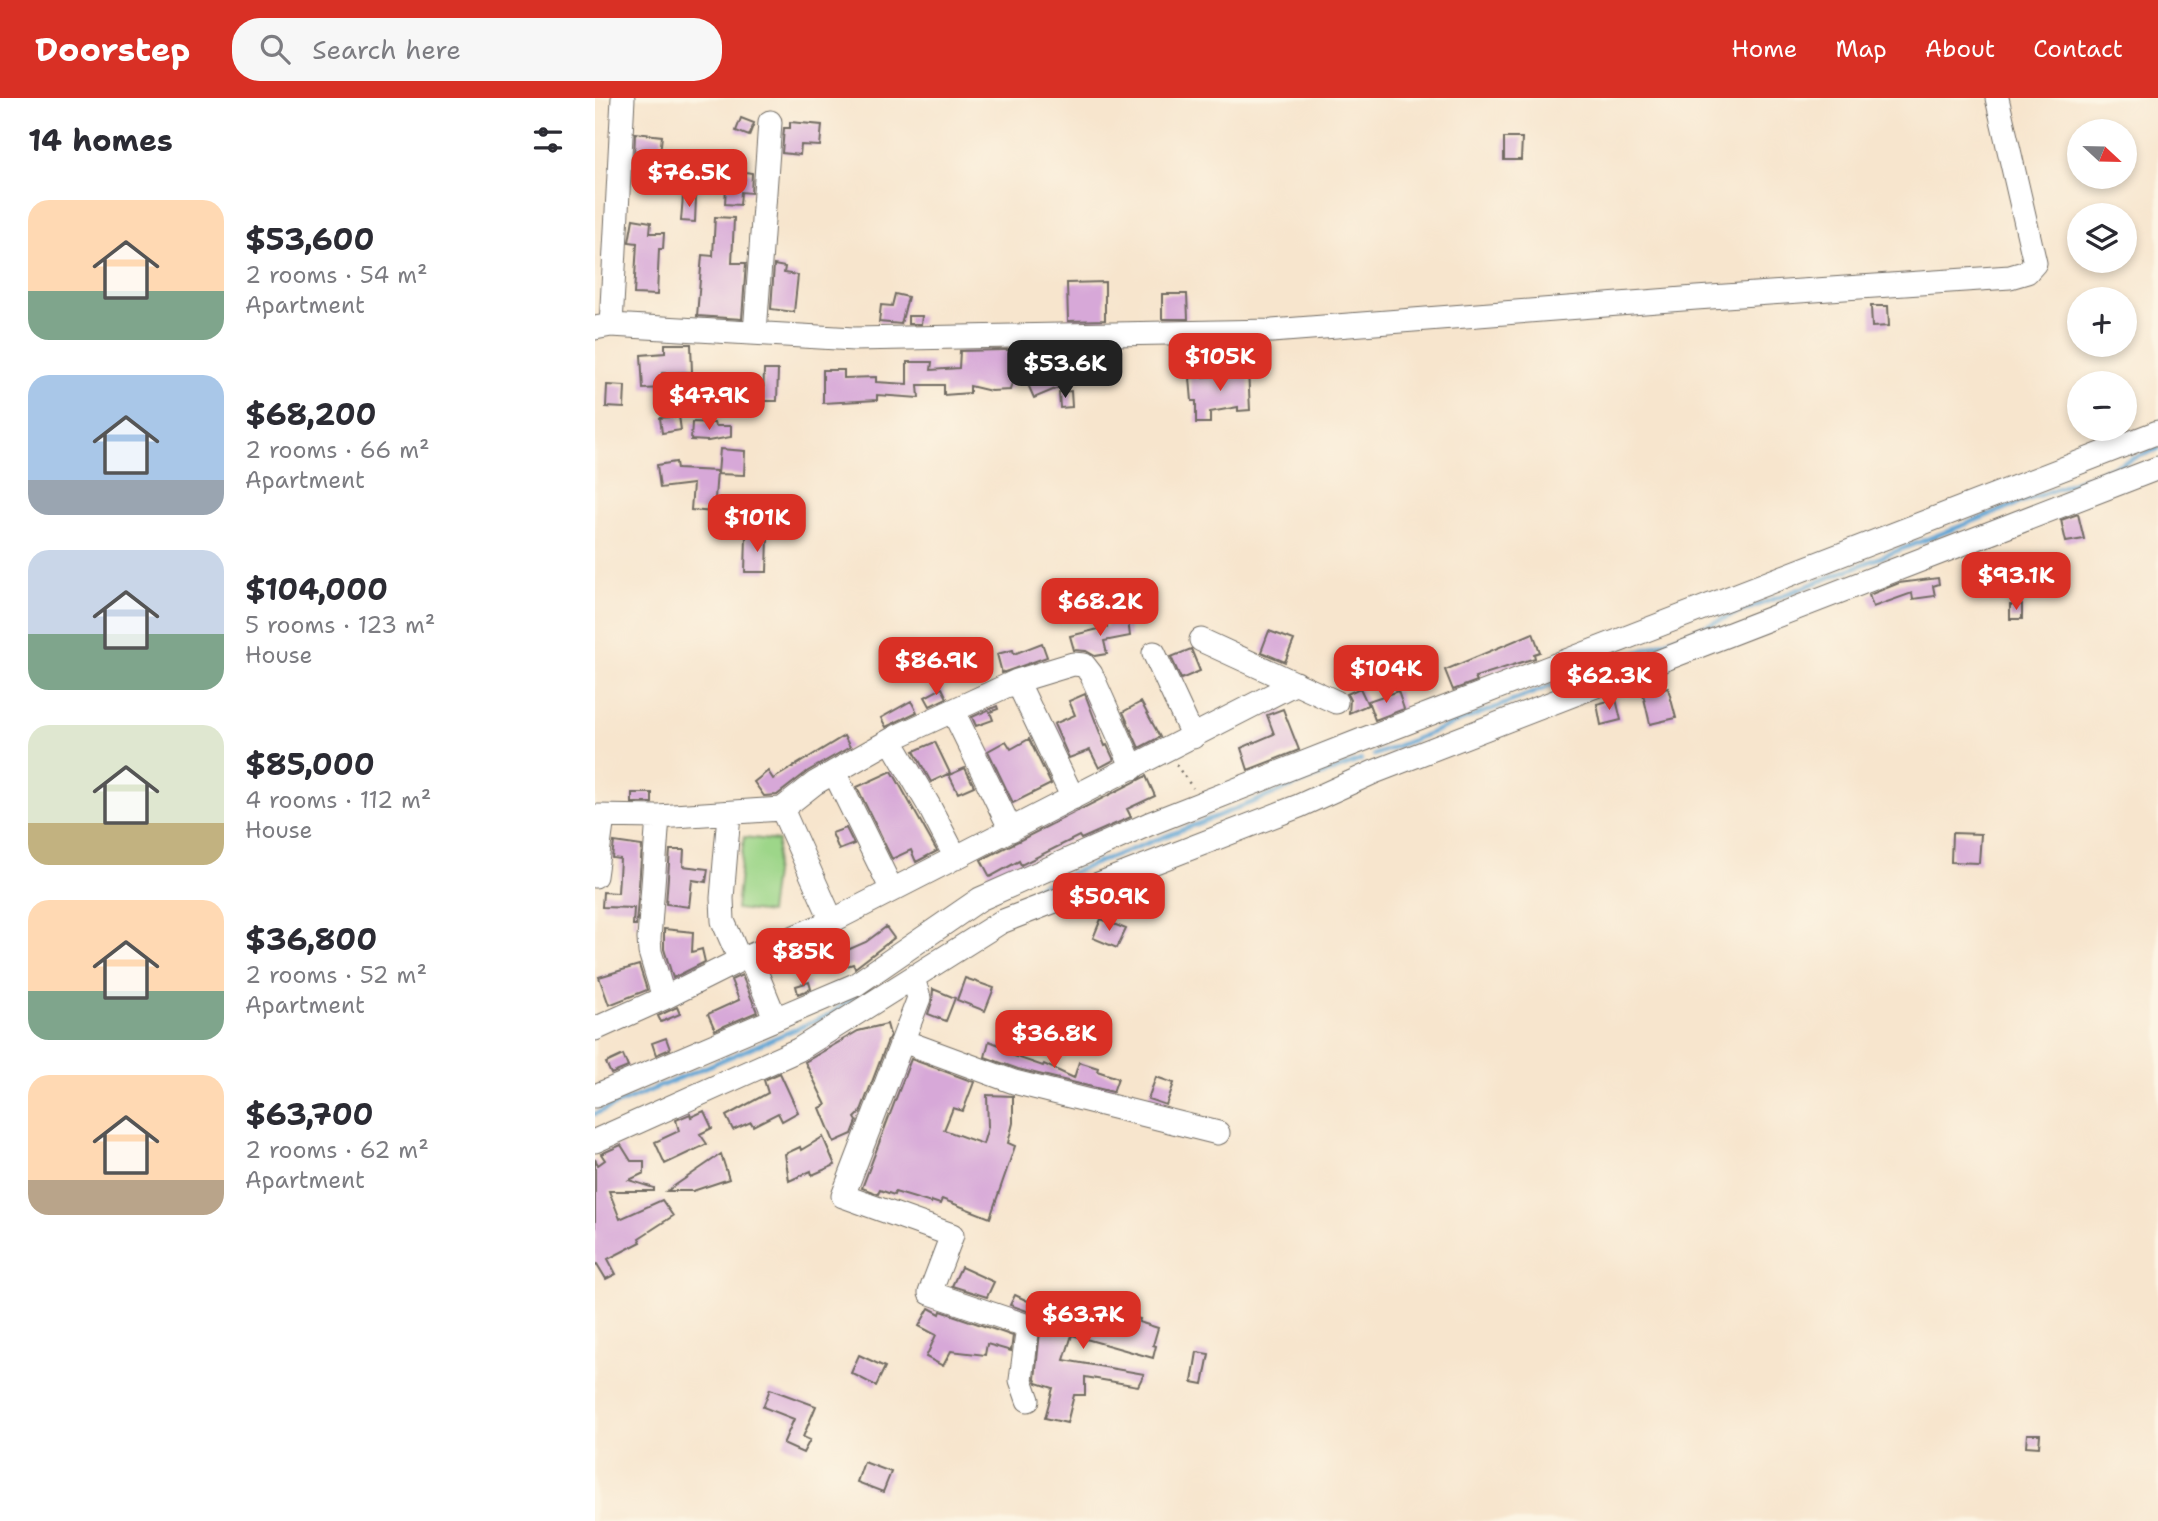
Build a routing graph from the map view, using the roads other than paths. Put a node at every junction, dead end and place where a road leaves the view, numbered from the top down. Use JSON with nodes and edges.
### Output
{"nodes":[{"id":1,"x":623,"y":98,"type":"edge"},
{"id":2,"x":1997,"y":98,"type":"edge"},
{"id":3,"x":770,"y":122,"type":"dead end"},
{"id":4,"x":603,"y":326,"type":"edge"},
{"id":5,"x":755,"y":333,"type":"junction"},
{"id":6,"x":2158,"y":432,"type":"edge"},
{"id":7,"x":2158,"y":468,"type":"edge"},
{"id":8,"x":1201,"y":640,"type":"dead end"},
{"id":9,"x":1154,"y":653,"type":"dead end"},
{"id":10,"x":1017,"y":681,"type":"junction"},
{"id":11,"x":1296,"y":683,"type":"junction"},
{"id":12,"x":1336,"y":702,"type":"dead end"},
{"id":13,"x":953,"y":710,"type":"junction"},
{"id":14,"x":1193,"y":737,"type":"junction"},
{"id":15,"x":1362,"y":740,"type":"junction"},
{"id":16,"x":891,"y":741,"type":"junction"},
{"id":17,"x":1133,"y":768,"type":"junction"},
{"id":18,"x":834,"y":772,"type":"junction"},
{"id":19,"x":1374,"y":772,"type":"junction"},
{"id":20,"x":1073,"y":799,"type":"junction"},
{"id":21,"x":782,"y":809,"type":"junction"},
{"id":22,"x":729,"y":814,"type":"junction"},
{"id":23,"x":599,"y":816,"type":"edge"},
{"id":24,"x":658,"y":817,"type":"junction"},
{"id":25,"x":1011,"y":830,"type":"junction"},
{"id":26,"x":956,"y":858,"type":"junction"},
{"id":27,"x":595,"y":876,"type":"edge"},
{"id":28,"x":892,"y":890,"type":"junction"},
{"id":29,"x":832,"y":921,"type":"junction"},
{"id":30,"x":745,"y":959,"type":"junction"},
{"id":31,"x":913,"y":978,"type":"junction"},
{"id":32,"x":664,"y":998,"type":"junction"},
{"id":33,"x":775,"y":1018,"type":"junction"},
{"id":34,"x":598,"y":1020,"type":"edge"},
{"id":35,"x":903,"y":1041,"type":"junction"},
{"id":36,"x":595,"y":1096,"type":"edge"},
{"id":37,"x":1218,"y":1133,"type":"dead end"},
{"id":38,"x":595,"y":1142,"type":"edge"},
{"id":39,"x":1028,"y":1400,"type":"dead end"}],
"edges":[{"from":1,"to":4,"type":"street"},
{"from":2,"to":5,"type":"street"},
{"from":3,"to":5,"type":"street"},
{"from":4,"to":5,"type":"street"},
{"from":6,"to":15,"type":"street"},
{"from":7,"to":19,"type":"street"},
{"from":8,"to":11,"type":"street"},
{"from":9,"to":14,"type":"street"},
{"from":10,"to":13,"type":"street"},
{"from":10,"to":17,"type":"street"},
{"from":10,"to":20,"type":"street"},
{"from":11,"to":12,"type":"street"},
{"from":11,"to":14,"type":"street"},
{"from":13,"to":16,"type":"street"},
{"from":13,"to":25,"type":"street"},
{"from":14,"to":17,"type":"street"},
{"from":15,"to":19,"type":"street"},
{"from":15,"to":33,"type":"street"},
{"from":16,"to":18,"type":"street"},
{"from":16,"to":26,"type":"street"},
{"from":17,"to":20,"type":"street"},
{"from":18,"to":21,"type":"street"},
{"from":18,"to":28,"type":"street"},
{"from":19,"to":31,"type":"street"},
{"from":20,"to":25,"type":"street"},
{"from":21,"to":22,"type":"street"},
{"from":21,"to":29,"type":"street"},
{"from":22,"to":24,"type":"street"},
{"from":22,"to":30,"type":"street"},
{"from":23,"to":24,"type":"street"},
{"from":23,"to":27,"type":"street"},
{"from":24,"to":32,"type":"street"},
{"from":25,"to":26,"type":"street"},
{"from":26,"to":28,"type":"street"},
{"from":28,"to":29,"type":"street"},
{"from":29,"to":30,"type":"street"},
{"from":30,"to":32,"type":"street"},
{"from":30,"to":33,"type":"street"},
{"from":31,"to":35,"type":"street"},
{"from":31,"to":38,"type":"street"},
{"from":32,"to":34,"type":"street"},
{"from":33,"to":36,"type":"street"},
{"from":35,"to":37,"type":"street"},
{"from":35,"to":39,"type":"street"}]}
